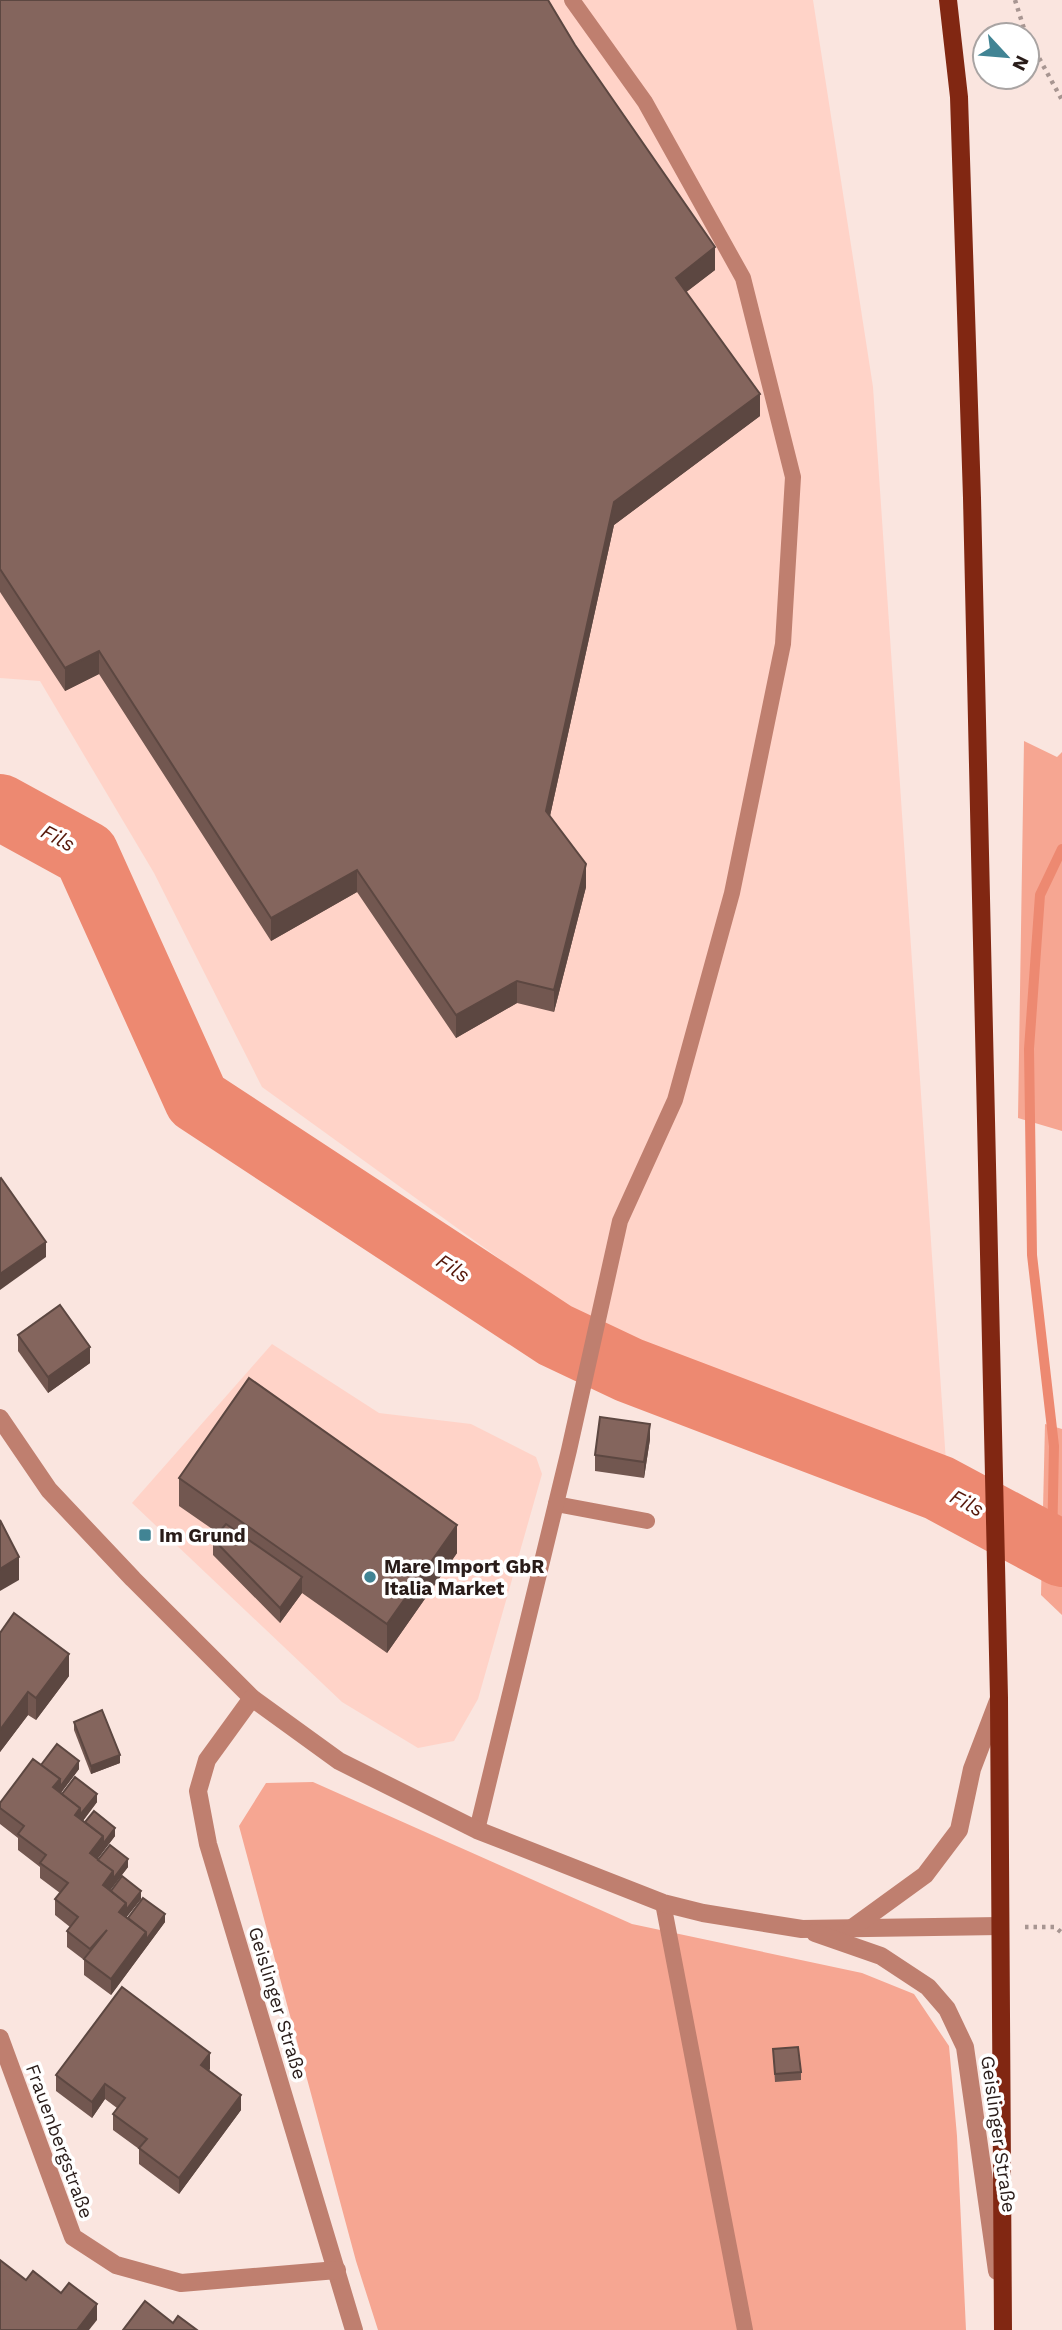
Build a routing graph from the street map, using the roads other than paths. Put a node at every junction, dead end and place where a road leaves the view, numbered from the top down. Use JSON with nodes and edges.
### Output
{"nodes":[{"id":1,"x":572,"y":0,"type":"edge"},
{"id":2,"x":948,"y":0,"type":"edge"},
{"id":3,"x":0,"y":1418,"type":"edge"},
{"id":4,"x":556,"y":1504,"type":"junction"},
{"id":5,"x":646,"y":1521,"type":"dead end"},
{"id":6,"x":251,"y":1698,"type":"junction"},
{"id":7,"x":999,"y":1698,"type":"junction"},
{"id":8,"x":477,"y":1830,"type":"junction"},
{"id":9,"x":663,"y":1903,"type":"junction"},
{"id":10,"x":1000,"y":1926,"type":"junction"},
{"id":11,"x":852,"y":1928,"type":"junction"},
{"id":12,"x":802,"y":1929,"type":"junction"},
{"id":13,"x":0,"y":2038,"type":"edge"},
{"id":14,"x":337,"y":2270,"type":"junction"},
{"id":15,"x":1003,"y":2311,"type":"junction"},
{"id":16,"x":354,"y":2330,"type":"edge"},
{"id":17,"x":745,"y":2330,"type":"edge"},
{"id":18,"x":1003,"y":2330,"type":"edge"}],
"edges":[{"from":1,"to":4,"type":"lane"},
{"from":2,"to":7,"type":"main road"},
{"from":3,"to":6,"type":"street","name":"Geislinger Straße"},
{"from":4,"to":5,"type":"lane"},
{"from":4,"to":8,"type":"lane"},
{"from":6,"to":8,"type":"street","name":"Geislinger Straße"},
{"from":6,"to":14,"type":"street","name":"Geislinger Straße"},
{"from":7,"to":10,"type":"main road"},
{"from":7,"to":11,"type":"street"},
{"from":8,"to":9,"type":"street","name":"Geislinger Straße"},
{"from":9,"to":12,"type":"street","name":"Geislinger Straße"},
{"from":9,"to":17,"type":"lane"},
{"from":10,"to":11,"type":"street","name":"Geislinger Straße"},
{"from":10,"to":15,"type":"main road"},
{"from":11,"to":12,"type":"street","name":"Geislinger Straße"},
{"from":12,"to":15,"type":"street","name":"Geislinger Straße"},
{"from":13,"to":14,"type":"street","name":"Frauenbergstraße"},
{"from":14,"to":16,"type":"street","name":"Geislinger Straße"},
{"from":15,"to":18,"type":"main road"}]}
